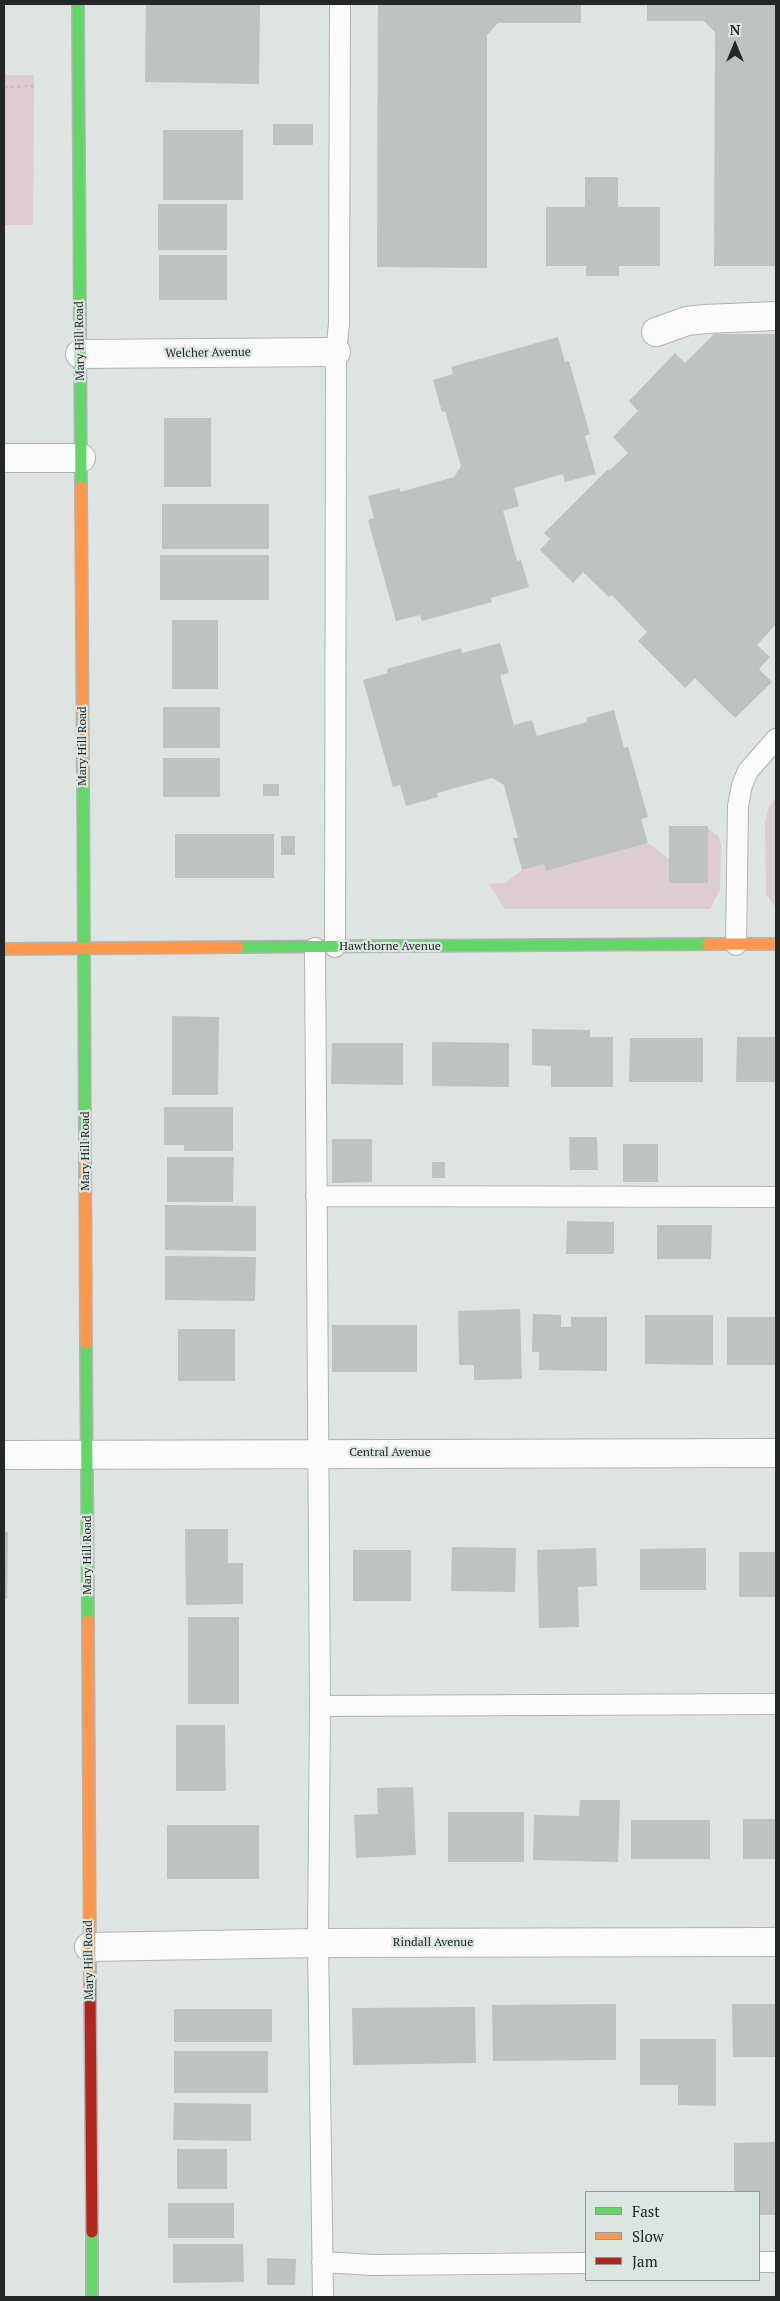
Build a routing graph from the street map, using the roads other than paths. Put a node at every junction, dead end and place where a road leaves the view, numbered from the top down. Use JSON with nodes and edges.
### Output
{"nodes":[{"id":1,"x":78,"y":4,"type":"edge"},
{"id":2,"x":340,"y":4,"type":"edge"},
{"id":3,"x":776,"y":316,"type":"edge"},
{"id":4,"x":656,"y":332,"type":"dead end"},
{"id":5,"x":336,"y":352,"type":"junction"},
{"id":6,"x":80,"y":354,"type":"junction"},
{"id":7,"x":4,"y":458,"type":"edge"},
{"id":8,"x":81,"y":458,"type":"junction"},
{"id":9,"x":776,"y":739,"type":"edge"},
{"id":10,"x":736,"y":944,"type":"junction"},
{"id":11,"x":776,"y":944,"type":"edge"},
{"id":12,"x":335,"y":947,"type":"junction"},
{"id":13,"x":84,"y":948,"type":"junction"},
{"id":14,"x":315,"y":948,"type":"junction"},
{"id":15,"x":4,"y":949,"type":"edge"},
{"id":16,"x":316,"y":1196,"type":"junction"},
{"id":17,"x":776,"y":1197,"type":"edge"},
{"id":18,"x":318,"y":1452,"type":"junction"},
{"id":19,"x":776,"y":1453,"type":"edge"},
{"id":20,"x":4,"y":1455,"type":"edge"},
{"id":21,"x":88,"y":1456,"type":"junction"},
{"id":22,"x":776,"y":1704,"type":"edge"},
{"id":23,"x":320,"y":1706,"type":"junction"},
{"id":24,"x":776,"y":1942,"type":"edge"},
{"id":25,"x":318,"y":1943,"type":"junction"},
{"id":26,"x":89,"y":1946,"type":"junction"},
{"id":27,"x":322,"y":2262,"type":"junction"},
{"id":28,"x":760,"y":2262,"type":"edge"},
{"id":29,"x":776,"y":2262,"type":"edge"},
{"id":30,"x":585,"y":2263,"type":"edge"},
{"id":31,"x":92,"y":2297,"type":"edge"},
{"id":32,"x":323,"y":2297,"type":"edge"}],
"edges":[{"from":1,"to":6,"type":"street","name":"Mary Hill Road"},
{"from":2,"to":5,"type":"lane"},
{"from":3,"to":4,"type":"street"},
{"from":5,"to":6,"type":"street","name":"Welcher Avenue"},
{"from":5,"to":12,"type":"lane"},
{"from":6,"to":8,"type":"street","name":"Mary Hill Road"},
{"from":7,"to":8,"type":"street"},
{"from":8,"to":13,"type":"street","name":"Mary Hill Road"},
{"from":9,"to":10,"type":"lane"},
{"from":10,"to":11,"type":"street","name":"Hawthorne Avenue"},
{"from":10,"to":12,"type":"street","name":"Hawthorne Avenue"},
{"from":12,"to":14,"type":"street","name":"Hawthorne Avenue"},
{"from":13,"to":14,"type":"street","name":"Hawthorne Avenue"},
{"from":13,"to":15,"type":"street","name":"Hawthorne Avenue"},
{"from":13,"to":21,"type":"street","name":"Mary Hill Road"},
{"from":14,"to":16,"type":"lane"},
{"from":16,"to":17,"type":"lane"},
{"from":16,"to":18,"type":"lane"},
{"from":18,"to":19,"type":"street","name":"Central Avenue"},
{"from":18,"to":21,"type":"street","name":"Central Avenue"},
{"from":18,"to":23,"type":"lane"},
{"from":20,"to":21,"type":"street","name":"Central Avenue"},
{"from":21,"to":26,"type":"street","name":"Mary Hill Road"},
{"from":22,"to":23,"type":"lane"},
{"from":23,"to":25,"type":"lane"},
{"from":24,"to":25,"type":"street","name":"Rindall Avenue"},
{"from":25,"to":26,"type":"street","name":"Rindall Avenue"},
{"from":25,"to":27,"type":"lane"},
{"from":26,"to":31,"type":"street","name":"Mary Hill Road"},
{"from":27,"to":30,"type":"lane"},
{"from":27,"to":32,"type":"lane"},
{"from":28,"to":29,"type":"lane"}]}
